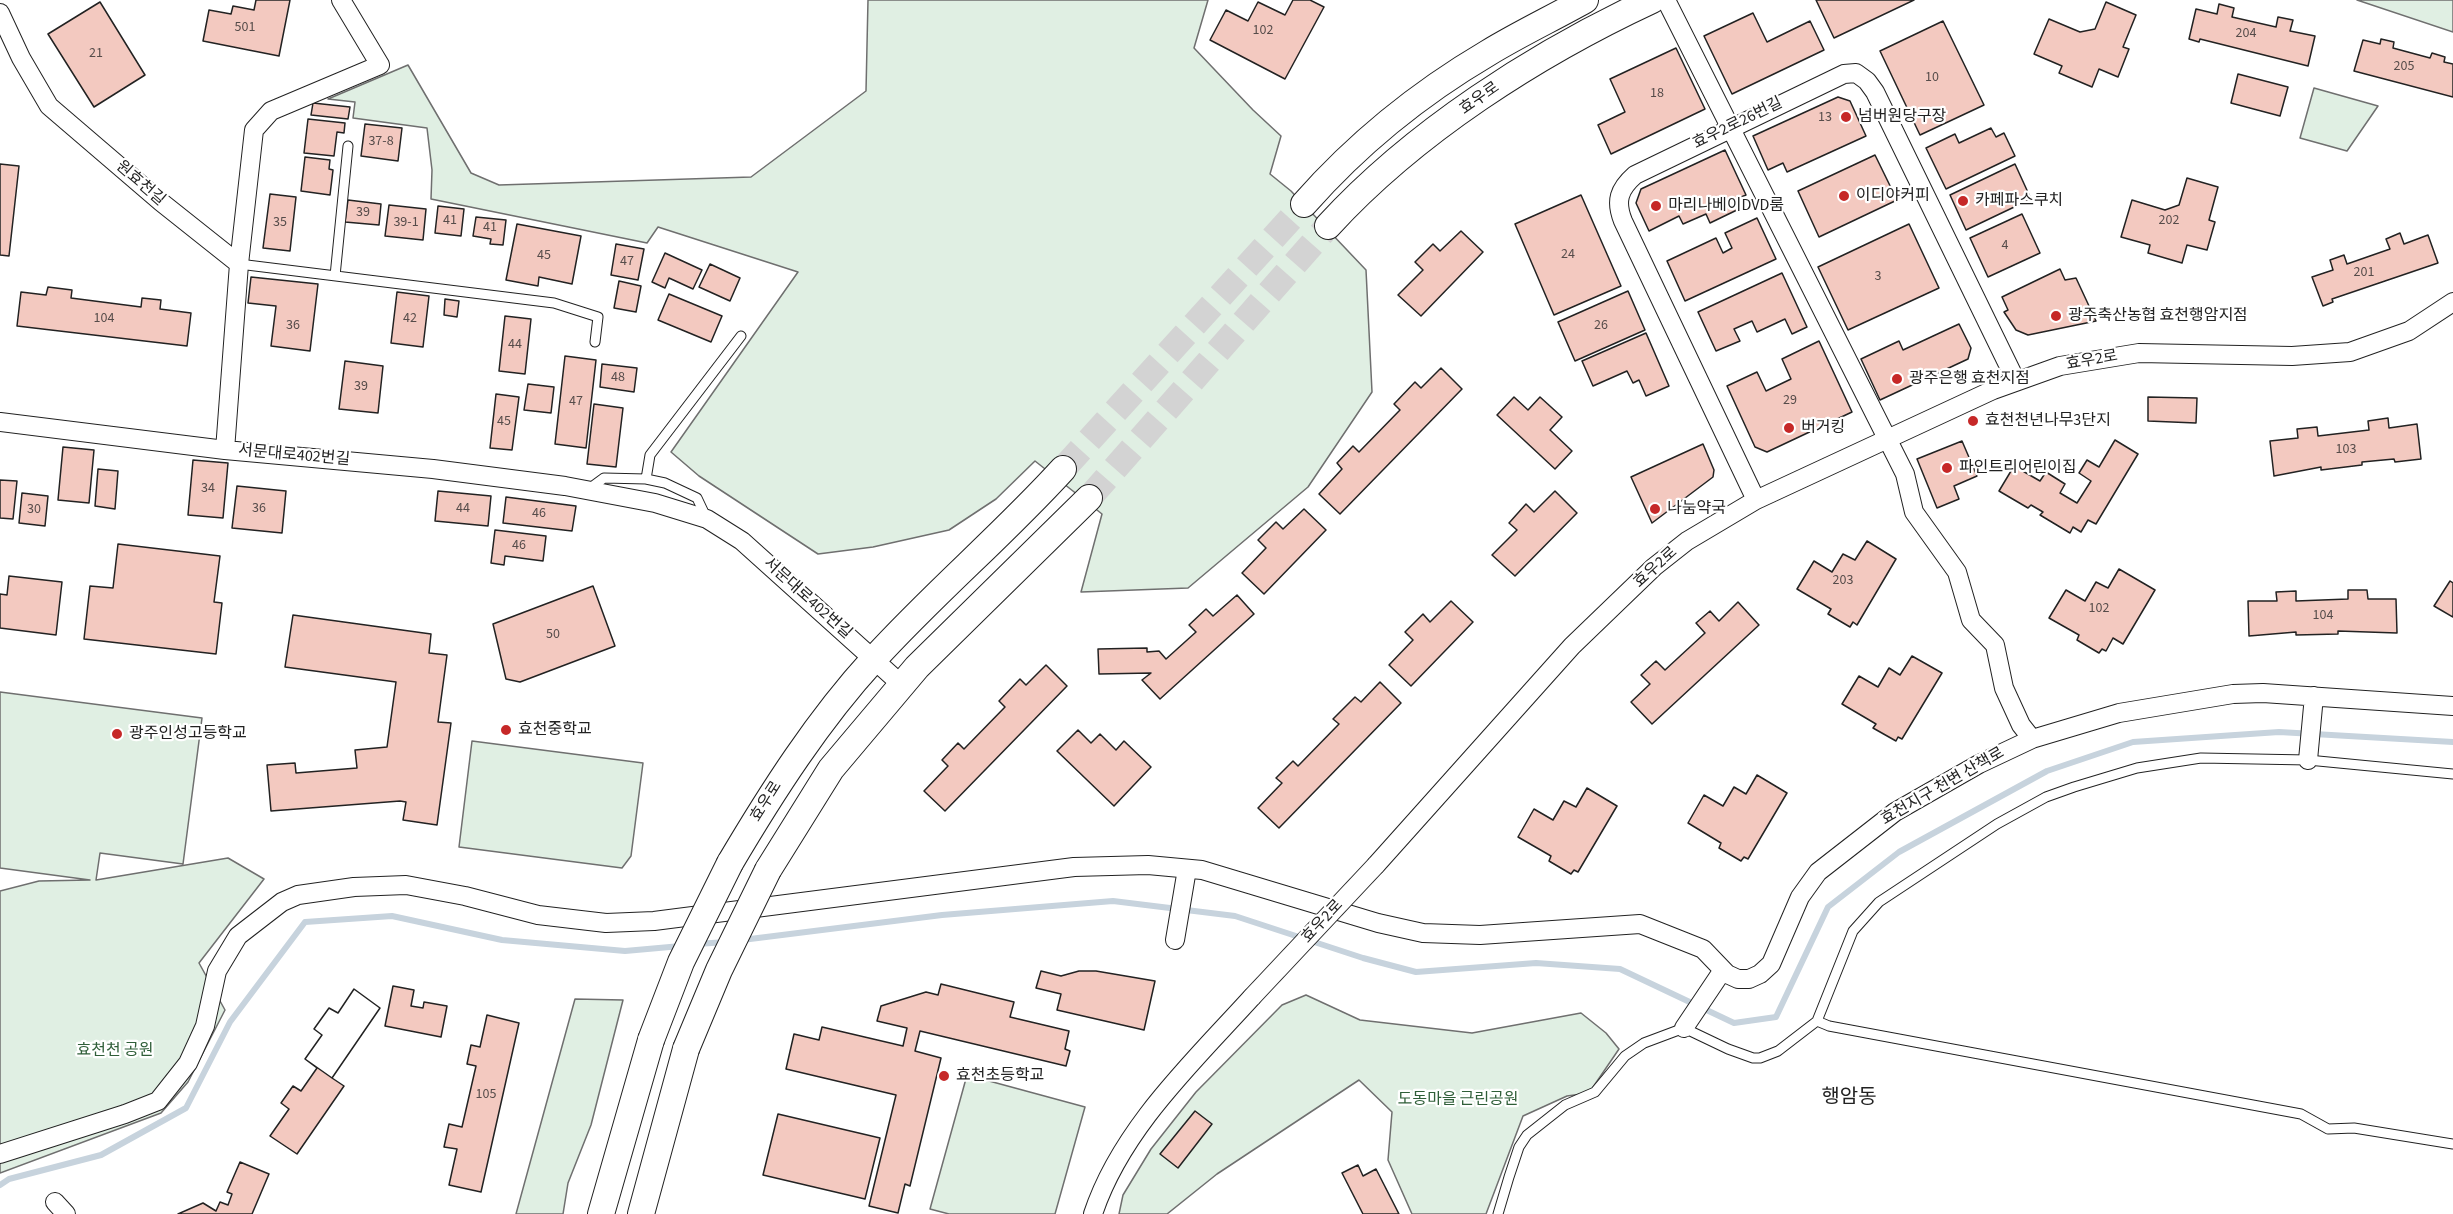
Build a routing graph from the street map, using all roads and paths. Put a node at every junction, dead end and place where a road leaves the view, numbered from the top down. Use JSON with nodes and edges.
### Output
{"nodes":[{"id":1,"x":341,"y":0,"type":"edge"},
{"id":2,"x":1585,"y":0,"type":"edge"},
{"id":3,"x":1652,"y":0,"type":"edge"},
{"id":4,"x":1666,"y":0,"type":"edge"},
{"id":5,"x":0,"y":13,"type":"edge"},
{"id":6,"x":1730,"y":128,"type":"junction"},
{"id":7,"x":348,"y":146,"type":"dead end"},
{"id":8,"x":1304,"y":204,"type":"tunnel mouth"},
{"id":9,"x":1328,"y":226,"type":"tunnel mouth"},
{"id":10,"x":239,"y":264,"type":"junction"},
{"id":11,"x":335,"y":276,"type":"junction"},
{"id":12,"x":2453,"y":302,"type":"edge"},
{"id":13,"x":741,"y":336,"type":"dead end"},
{"id":14,"x":595,"y":342,"type":"dead end"},
{"id":15,"x":2016,"y":381,"type":"junction"},
{"id":16,"x":0,"y":422,"type":"edge"},
{"id":17,"x":1887,"y":440,"type":"junction"},
{"id":18,"x":225,"y":450,"type":"junction"},
{"id":19,"x":1063,"y":469,"type":"tunnel mouth"},
{"id":20,"x":646,"y":479,"type":"junction"},
{"id":21,"x":588,"y":490,"type":"junction"},
{"id":22,"x":1089,"y":498,"type":"tunnel mouth"},
{"id":23,"x":1756,"y":500,"type":"junction"},
{"id":24,"x":707,"y":519,"type":"junction"},
{"id":25,"x":873,"y":659,"type":"junction"},
{"id":26,"x":902,"y":685,"type":"junction"},
{"id":27,"x":2314,"y":696,"type":"junction"},
{"id":28,"x":2453,"y":706,"type":"edge"},
{"id":29,"x":2032,"y":740,"type":"junction"},
{"id":30,"x":2309,"y":754,"type":"junction"},
{"id":31,"x":2453,"y":774,"type":"edge"},
{"id":32,"x":1186,"y":876,"type":"junction"},
{"id":33,"x":1176,"y":935,"type":"dead end"},
{"id":34,"x":1723,"y":970,"type":"junction"},
{"id":35,"x":1817,"y":1021,"type":"junction"},
{"id":36,"x":1688,"y":1023,"type":"junction"},
{"id":37,"x":2453,"y":1144,"type":"edge"},
{"id":38,"x":0,"y":1154,"type":"edge"},
{"id":39,"x":601,"y":1214,"type":"edge"},
{"id":40,"x":641,"y":1214,"type":"edge"},
{"id":41,"x":1094,"y":1214,"type":"edge"},
{"id":42,"x":1498,"y":1214,"type":"edge"}],
"edges":[{"from":1,"to":10,"type":"street"},
{"from":2,"to":8,"type":"main road","name":"효우로"},
{"from":3,"to":9,"type":"main road","name":"효우로"},
{"from":4,"to":6,"type":"street"},
{"from":5,"to":10,"type":"street","name":"원효천길"},
{"from":6,"to":15,"type":"street","name":"효우2로26번길"},
{"from":6,"to":17,"type":"street"},
{"from":6,"to":23,"type":"street","name":"효우2로26번길"},
{"from":7,"to":11,"type":"lane"},
{"from":10,"to":11,"type":"lane"},
{"from":10,"to":18,"type":"street"},
{"from":11,"to":14,"type":"lane"},
{"from":12,"to":15,"type":"street","name":"효우2로"},
{"from":13,"to":20,"type":"lane"},
{"from":15,"to":17,"type":"street","name":"효우2로"},
{"from":16,"to":18,"type":"street","name":"서문대로402번길"},
{"from":17,"to":23,"type":"street","name":"효우2로"},
{"from":17,"to":29,"type":"street"},
{"from":18,"to":21,"type":"street","name":"서문대로402번길"},
{"from":19,"to":25,"type":"main road","name":"효우로"},
{"from":20,"to":21,"type":"lane","name":"서문대로402번길"},
{"from":20,"to":24,"type":"lane","name":"서문대로402번길"},
{"from":21,"to":24,"type":"street","name":"서문대로402번길"},
{"from":22,"to":26,"type":"main road"},
{"from":23,"to":41,"type":"street","name":"효우2로","bridge":true},
{"from":24,"to":25,"type":"street","name":"서문대로402번길"},
{"from":25,"to":26,"type":"street","name":"서문대로402번길"},
{"from":25,"to":39,"type":"main road","name":"효우로","bridge":true},
{"from":26,"to":40,"type":"main road","bridge":true},
{"from":27,"to":28,"type":"street","name":"효천지구 천변 산책로"},
{"from":27,"to":29,"type":"street","name":"효천지구 천변 산책로"},
{"from":27,"to":30,"type":"street"},
{"from":29,"to":34,"type":"street","name":"효천지구 천변 산책로"},
{"from":30,"to":31,"type":"lane"},
{"from":30,"to":35,"type":"lane"},
{"from":32,"to":33,"type":"street"},
{"from":32,"to":34,"type":"street","name":"효천지구 천변 산책로"},
{"from":32,"to":38,"type":"street","name":"효천지구 천변 산책로"},
{"from":34,"to":36,"type":"street"},
{"from":35,"to":36,"type":"lane"},
{"from":35,"to":37,"type":"lane"},
{"from":36,"to":42,"type":"lane"}]}
